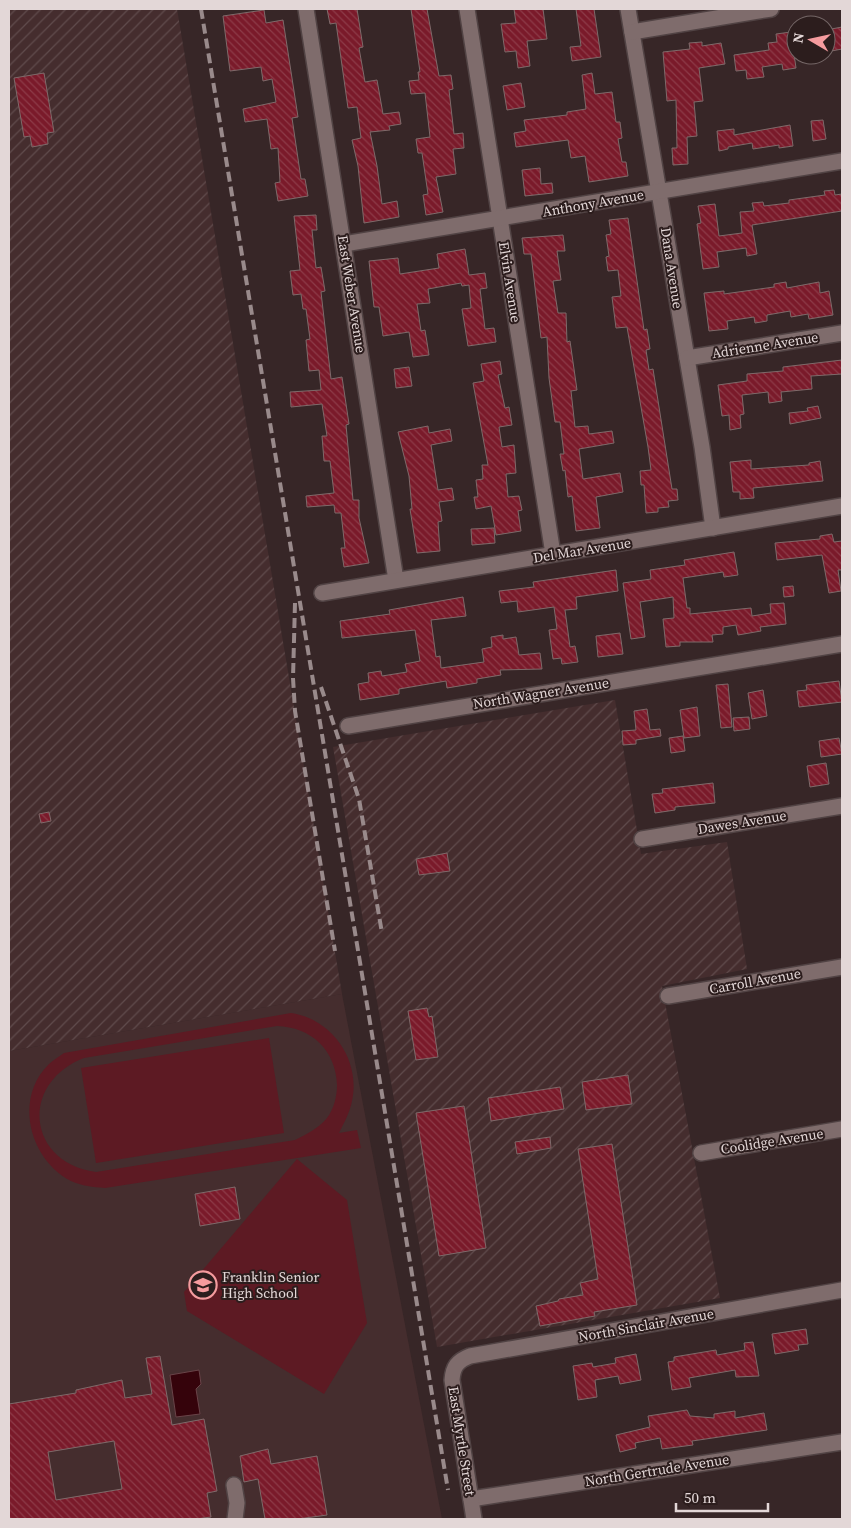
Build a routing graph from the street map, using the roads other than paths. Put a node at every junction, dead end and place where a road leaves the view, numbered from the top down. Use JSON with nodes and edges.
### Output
{"nodes":[{"id":1,"x":306,"y":9,"type":"edge"},
{"id":2,"x":467,"y":9,"type":"edge"},
{"id":3,"x":628,"y":9,"type":"edge"},
{"id":4,"x":771,"y":9,"type":"edge"},
{"id":5,"x":632,"y":32,"type":"junction"},
{"id":6,"x":842,"y":161,"type":"edge"},
{"id":7,"x":658,"y":192,"type":"junction"},
{"id":8,"x":500,"y":219,"type":"junction"},
{"id":9,"x":344,"y":244,"type":"junction"},
{"id":10,"x":842,"y":332,"type":"edge"},
{"id":11,"x":687,"y":358,"type":"junction"},
{"id":12,"x":842,"y":506,"type":"edge"},
{"id":13,"x":713,"y":528,"type":"junction"},
{"id":14,"x":553,"y":554,"type":"junction"},
{"id":15,"x":396,"y":580,"type":"junction"},
{"id":16,"x":322,"y":593,"type":"dead end"},
{"id":17,"x":842,"y":644,"type":"edge"},
{"id":18,"x":348,"y":726,"type":"dead end"},
{"id":19,"x":842,"y":806,"type":"edge"},
{"id":20,"x":642,"y":839,"type":"dead end"},
{"id":21,"x":842,"y":967,"type":"edge"},
{"id":22,"x":668,"y":996,"type":"dead end"},
{"id":23,"x":842,"y":1129,"type":"edge"},
{"id":24,"x":701,"y":1153,"type":"dead end"},
{"id":25,"x":840,"y":1291,"type":"edge"},
{"id":26,"x":457,"y":1364,"type":"joint"},
{"id":27,"x":842,"y":1442,"type":"edge"},
{"id":28,"x":234,"y":1485,"type":"dead end"},
{"id":29,"x":471,"y":1499,"type":"junction"},
{"id":30,"x":235,"y":1519,"type":"edge"},
{"id":31,"x":474,"y":1519,"type":"edge"}],
"edges":[{"from":1,"to":9,"type":"street","name":"East Weber Avenue"},
{"from":2,"to":8,"type":"street","name":"Elvin Avenue"},
{"from":3,"to":5,"type":"street","name":"Dana Avenue"},
{"from":4,"to":5,"type":"street"},
{"from":5,"to":7,"type":"street","name":"Dana Avenue"},
{"from":6,"to":7,"type":"street","name":"Anthony Avenue"},
{"from":7,"to":8,"type":"street","name":"Anthony Avenue"},
{"from":7,"to":11,"type":"street","name":"Dana Avenue"},
{"from":8,"to":9,"type":"street","name":"Anthony Avenue"},
{"from":8,"to":14,"type":"street","name":"Elvin Avenue"},
{"from":9,"to":15,"type":"street","name":"East Weber Avenue"},
{"from":10,"to":11,"type":"street","name":"Adrienne Avenue"},
{"from":11,"to":13,"type":"street","name":"Dana Avenue"},
{"from":12,"to":13,"type":"street","name":"Del Mar Avenue"},
{"from":13,"to":14,"type":"street","name":"Del Mar Avenue"},
{"from":14,"to":15,"type":"street","name":"Del Mar Avenue"},
{"from":15,"to":16,"type":"street","name":"Del Mar Avenue"},
{"from":17,"to":18,"type":"street","name":"North Wagner Avenue"},
{"from":19,"to":20,"type":"street","name":"Dawes Avenue"},
{"from":21,"to":22,"type":"street","name":"Carroll Avenue"},
{"from":23,"to":24,"type":"street","name":"Coolidge Avenue"},
{"from":25,"to":26,"type":"street","name":"North Sinclair Avenue"},
{"from":26,"to":29,"type":"street","name":"East Myrtle Street"},
{"from":27,"to":29,"type":"street","name":"North Gertrude Avenue"},
{"from":28,"to":30,"type":"street"},
{"from":29,"to":31,"type":"street","name":"East Myrtle Street"}]}
